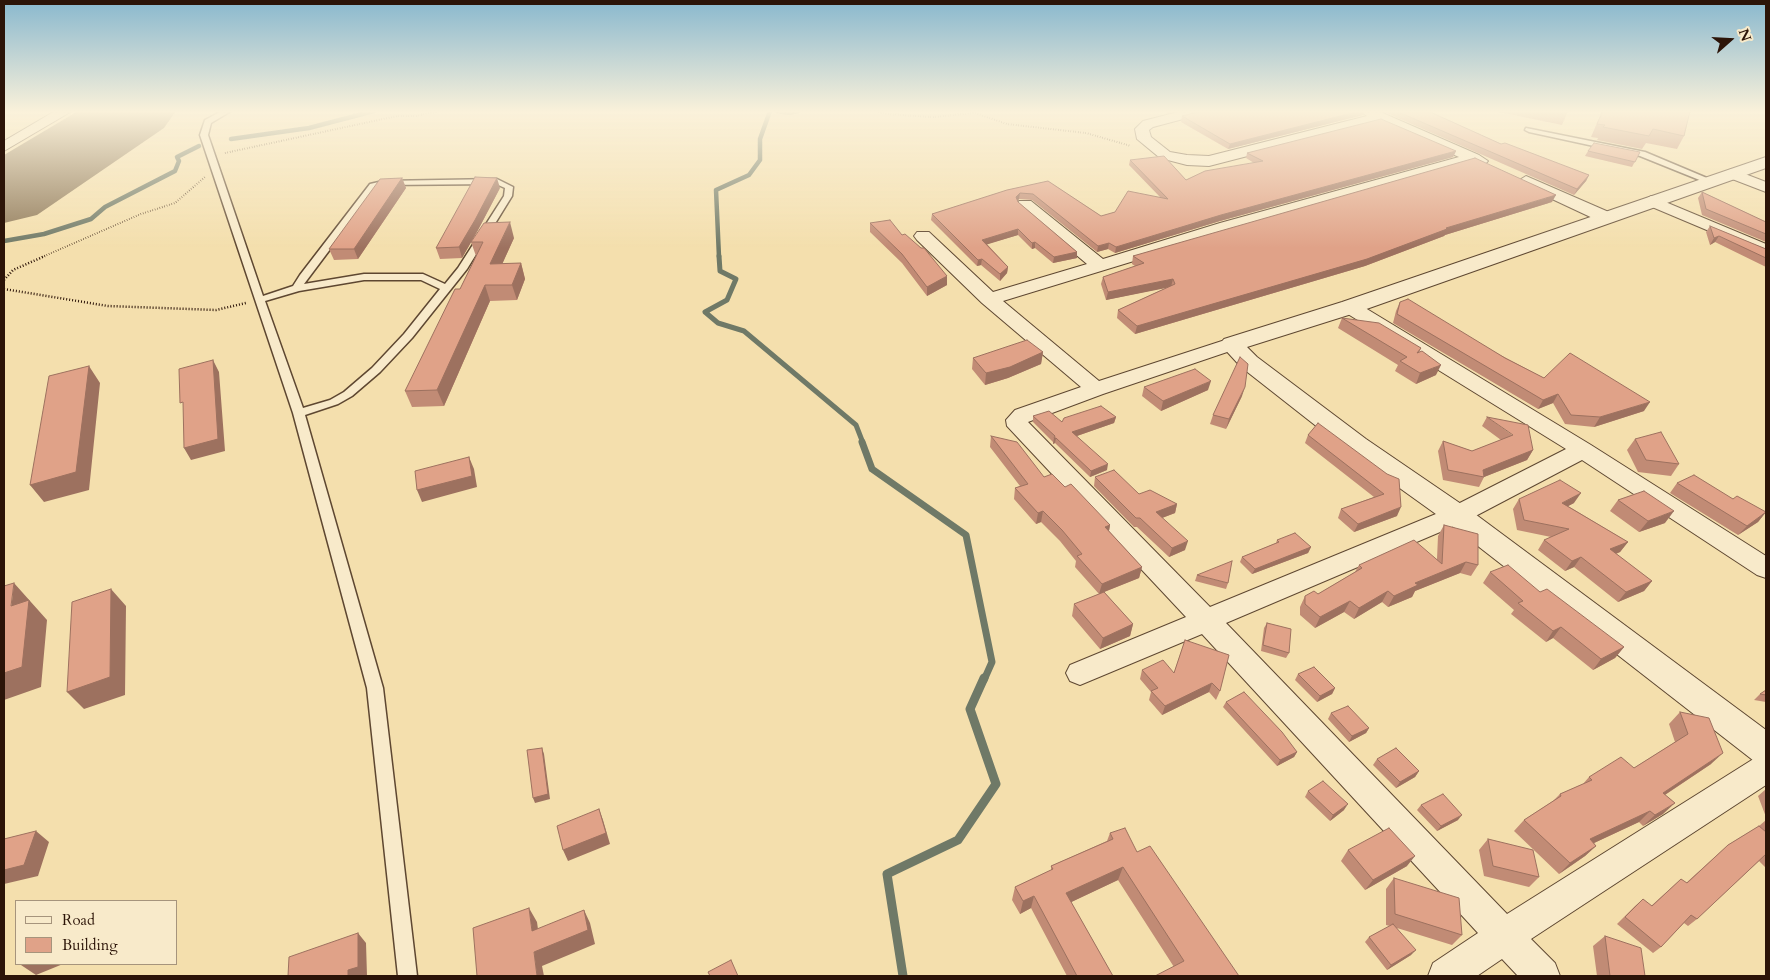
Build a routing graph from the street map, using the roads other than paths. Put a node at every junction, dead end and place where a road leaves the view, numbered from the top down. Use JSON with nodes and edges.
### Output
{"nodes":[{"id":1,"x":212,"y":157,"type":"edge"},
{"id":2,"x":1173,"y":157,"type":"edge"},
{"id":3,"x":1221,"y":157,"type":"edge"},
{"id":4,"x":1471,"y":157,"type":"edge"},
{"id":5,"x":1651,"y":157,"type":"edge"},
{"id":6,"x":1474,"y":158,"type":"junction"},
{"id":7,"x":1766,"y":162,"type":"edge"},
{"id":8,"x":1492,"y":166,"type":"edge"},
{"id":9,"x":1509,"y":174,"type":"edge"},
{"id":10,"x":1721,"y":178,"type":"junction"},
{"id":11,"x":1766,"y":187,"type":"edge"},
{"id":12,"x":1651,"y":201,"type":"junction"},
{"id":13,"x":1025,"y":204,"type":"dead end"},
{"id":14,"x":1605,"y":216,"type":"junction"},
{"id":15,"x":923,"y":236,"type":"dead end"},
{"id":16,"x":1766,"y":250,"type":"edge"},
{"id":17,"x":1104,"y":264,"type":"junction"},
{"id":18,"x":298,"y":288,"type":"junction"},
{"id":19,"x":445,"y":288,"type":"junction"},
{"id":20,"x":989,"y":299,"type":"junction"},
{"id":21,"x":259,"y":300,"type":"junction"},
{"id":22,"x":1350,"y":307,"type":"junction"},
{"id":23,"x":1232,"y":344,"type":"junction"},
{"id":24,"x":1096,"y":389,"type":"junction"},
{"id":25,"x":299,"y":413,"type":"junction"},
{"id":26,"x":1583,"y":450,"type":"junction"},
{"id":27,"x":1457,"y":515,"type":"junction"},
{"id":28,"x":1766,"y":568,"type":"edge"},
{"id":29,"x":1206,"y":620,"type":"junction"},
{"id":30,"x":1080,"y":673,"type":"dead end"},
{"id":31,"x":1766,"y":750,"type":"edge"},
{"id":32,"x":1766,"y":768,"type":"edge"},
{"id":33,"x":1504,"y":936,"type":"junction"},
{"id":34,"x":408,"y":976,"type":"edge"},
{"id":35,"x":1446,"y":976,"type":"edge"},
{"id":36,"x":1542,"y":976,"type":"edge"}],
"edges":[{"from":1,"to":21,"type":"lane"},
{"from":2,"to":3,"type":"street"},
{"from":4,"to":6,"type":"street"},
{"from":5,"to":10,"type":"lane"},
{"from":6,"to":8,"type":"street"},
{"from":6,"to":17,"type":"street"},
{"from":7,"to":10,"type":"street"},
{"from":9,"to":14,"type":"street"},
{"from":10,"to":11,"type":"street"},
{"from":10,"to":12,"type":"street"},
{"from":12,"to":14,"type":"street"},
{"from":12,"to":16,"type":"street"},
{"from":13,"to":17,"type":"street"},
{"from":14,"to":22,"type":"street"},
{"from":15,"to":20,"type":"street"},
{"from":17,"to":20,"type":"street"},
{"from":18,"to":19,"type":"lane"},
{"from":18,"to":19,"type":"lane"},
{"from":18,"to":21,"type":"lane"},
{"from":19,"to":25,"type":"lane"},
{"from":20,"to":24,"type":"street"},
{"from":21,"to":25,"type":"lane"},
{"from":22,"to":23,"type":"street"},
{"from":22,"to":26,"type":"street"},
{"from":23,"to":24,"type":"street"},
{"from":23,"to":27,"type":"street"},
{"from":24,"to":29,"type":"street"},
{"from":25,"to":34,"type":"lane"},
{"from":26,"to":27,"type":"street"},
{"from":26,"to":28,"type":"street"},
{"from":27,"to":29,"type":"street"},
{"from":27,"to":31,"type":"street"},
{"from":29,"to":30,"type":"street"},
{"from":29,"to":33,"type":"street"},
{"from":32,"to":33,"type":"street"},
{"from":33,"to":35,"type":"street"},
{"from":33,"to":36,"type":"street"}]}
